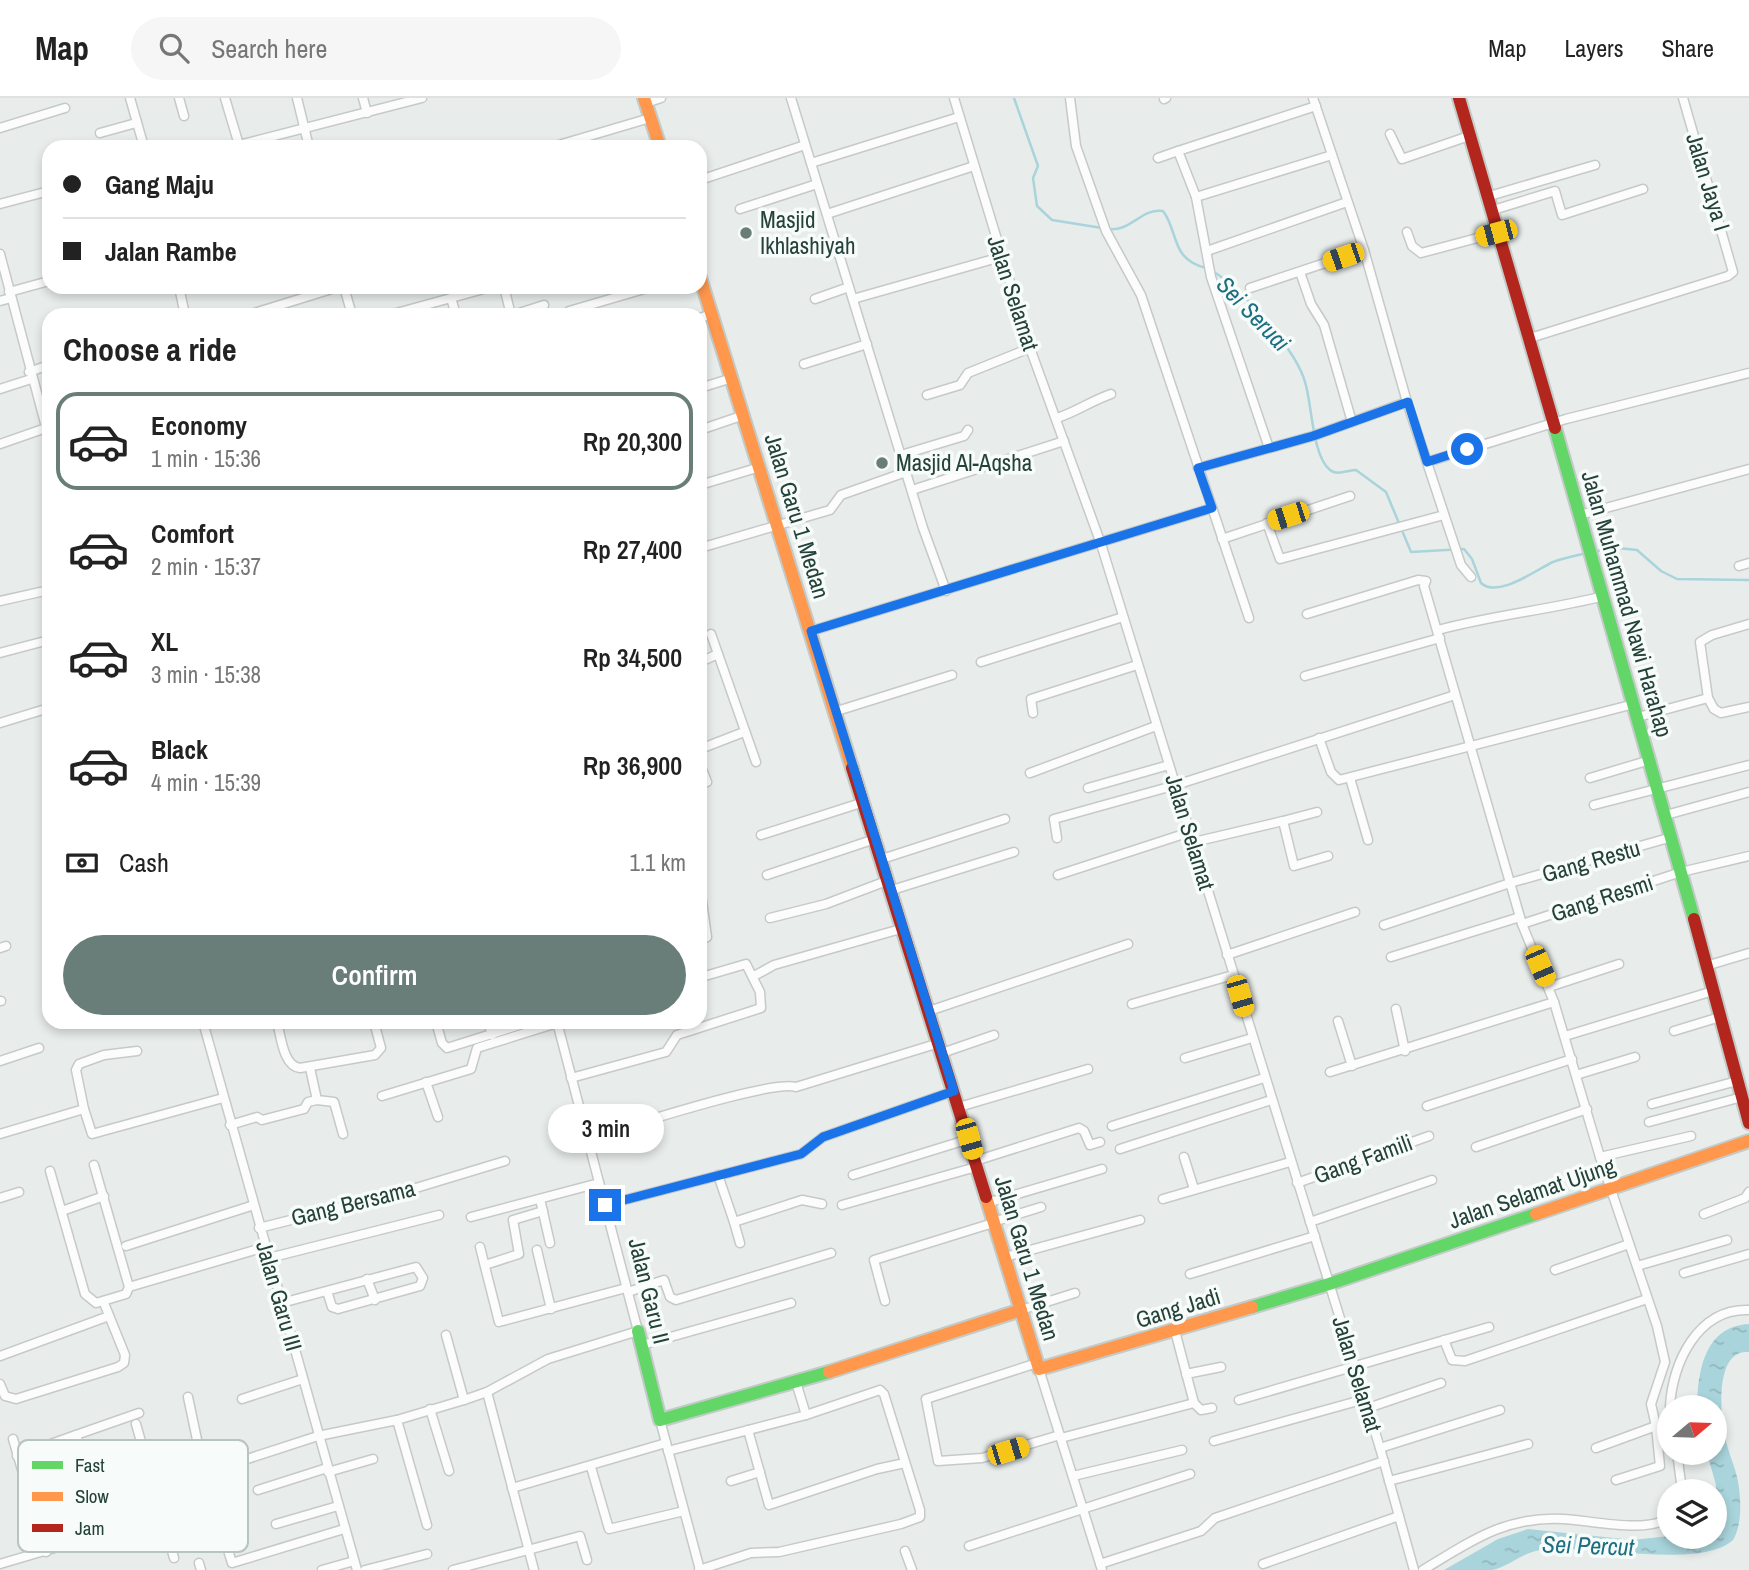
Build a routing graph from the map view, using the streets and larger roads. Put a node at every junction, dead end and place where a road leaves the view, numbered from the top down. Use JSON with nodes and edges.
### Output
{"nodes":[{"id":1,"x":130,"y":98,"type":"edge"},
{"id":2,"x":179,"y":98,"type":"edge"},
{"id":3,"x":225,"y":98,"type":"edge"},
{"id":4,"x":297,"y":98,"type":"edge"},
{"id":5,"x":363,"y":98,"type":"edge"},
{"id":6,"x":422,"y":98,"type":"edge"},
{"id":7,"x":661,"y":98,"type":"edge"},
{"id":8,"x":792,"y":98,"type":"edge"},
{"id":9,"x":954,"y":98,"type":"edge"},
{"id":10,"x":1070,"y":98,"type":"edge"},
{"id":11,"x":1459,"y":98,"type":"edge"},
{"id":12,"x":1683,"y":98,"type":"edge"},
{"id":13,"x":645,"y":101,"type":"edge"},
{"id":14,"x":1314,"y":102,"type":"edge"},
{"id":15,"x":65,"y":108,"type":"dead end"},
{"id":16,"x":367,"y":113,"type":"junction"},
{"id":17,"x":184,"y":116,"type":"dead end"},
{"id":18,"x":959,"y":117,"type":"junction"},
{"id":19,"x":650,"y":118,"type":"junction"},
{"id":20,"x":136,"y":123,"type":"junction"},
{"id":21,"x":0,"y":128,"type":"edge"},
{"id":22,"x":305,"y":128,"type":"junction"},
{"id":23,"x":100,"y":133,"type":"dead end"},
{"id":24,"x":1390,"y":134,"type":"dead end"},
{"id":25,"x":1469,"y":136,"type":"junction"},
{"id":26,"x":142,"y":140,"type":"edge"},
{"id":27,"x":234,"y":140,"type":"edge"},
{"id":28,"x":258,"y":140,"type":"edge"},
{"id":29,"x":308,"y":140,"type":"edge"},
{"id":30,"x":576,"y":140,"type":"edge"},
{"id":31,"x":658,"y":140,"type":"edge"},
{"id":32,"x":805,"y":145,"type":"junction"},
{"id":33,"x":1178,"y":151,"type":"junction"},
{"id":34,"x":1332,"y":155,"type":"junction"},
{"id":35,"x":1158,"y":158,"type":"dead end"},
{"id":36,"x":811,"y":163,"type":"junction"},
{"id":37,"x":1595,"y":165,"type":"dead end"},
{"id":38,"x":974,"y":166,"type":"junction"},
{"id":39,"x":707,"y":178,"type":"edge"},
{"id":40,"x":817,"y":184,"type":"junction"},
{"id":41,"x":1643,"y":190,"type":"dead end"},
{"id":42,"x":42,"y":193,"type":"edge"},
{"id":43,"x":1196,"y":197,"type":"junction"},
{"id":44,"x":1486,"y":197,"type":"junction"},
{"id":45,"x":1347,"y":202,"type":"junction"},
{"id":46,"x":0,"y":204,"type":"edge"},
{"id":47,"x":740,"y":209,"type":"dead end"},
{"id":48,"x":1490,"y":211,"type":"junction"},
{"id":49,"x":827,"y":214,"type":"junction"},
{"id":50,"x":1407,"y":232,"type":"dead end"},
{"id":51,"x":1496,"y":233,"type":"junction"},
{"id":52,"x":1364,"y":250,"type":"junction"},
{"id":53,"x":1208,"y":251,"type":"junction"},
{"id":54,"x":0,"y":254,"type":"edge"},
{"id":55,"x":1002,"y":257,"type":"junction"},
{"id":56,"x":1300,"y":272,"type":"junction"},
{"id":57,"x":42,"y":284,"type":"edge"},
{"id":58,"x":849,"y":287,"type":"junction"},
{"id":59,"x":1250,"y":288,"type":"dead end"},
{"id":60,"x":316,"y":294,"type":"edge"},
{"id":61,"x":466,"y":294,"type":"edge"},
{"id":62,"x":627,"y":294,"type":"edge"},
{"id":63,"x":10,"y":295,"type":"junction"},
{"id":64,"x":451,"y":298,"type":"junction"},
{"id":65,"x":815,"y":299,"type":"dead end"},
{"id":66,"x":853,"y":299,"type":"junction"},
{"id":67,"x":0,"y":300,"type":"edge"},
{"id":68,"x":544,"y":305,"type":"dead end"},
{"id":69,"x":270,"y":308,"type":"edge"},
{"id":70,"x":414,"y":308,"type":"edge"},
{"id":71,"x":454,"y":308,"type":"edge"},
{"id":72,"x":534,"y":308,"type":"edge"},
{"id":73,"x":579,"y":308,"type":"edge"},
{"id":74,"x":707,"y":318,"type":"edge"},
{"id":75,"x":1527,"y":339,"type":"junction"},
{"id":76,"x":867,"y":344,"type":"junction"},
{"id":77,"x":1030,"y":348,"type":"junction"},
{"id":78,"x":804,"y":364,"type":"dead end"},
{"id":79,"x":42,"y":369,"type":"edge"},
{"id":80,"x":1749,"y":373,"type":"edge"},
{"id":81,"x":30,"y":375,"type":"junction"},
{"id":82,"x":732,"y":378,"type":"junction"},
{"id":83,"x":707,"y":386,"type":"edge"},
{"id":84,"x":0,"y":389,"type":"edge"},
{"id":85,"x":1111,"y":394,"type":"dead end"},
{"id":86,"x":927,"y":395,"type":"dead end"},
{"id":87,"x":1408,"y":402,"type":"junction"},
{"id":88,"x":42,"y":415,"type":"edge"},
{"id":89,"x":744,"y":415,"type":"junction"},
{"id":90,"x":1057,"y":418,"type":"junction"},
{"id":91,"x":1352,"y":422,"type":"junction"},
{"id":92,"x":1552,"y":424,"type":"junction"},
{"id":93,"x":707,"y":428,"type":"edge"},
{"id":94,"x":42,"y":429,"type":"edge"},
{"id":95,"x":968,"y":430,"type":"dead end"},
{"id":96,"x":1065,"y":441,"type":"junction"},
{"id":97,"x":0,"y":444,"type":"edge"},
{"id":98,"x":1269,"y":448,"type":"junction"},
{"id":99,"x":901,"y":455,"type":"junction"},
{"id":100,"x":1427,"y":462,"type":"junction"},
{"id":101,"x":760,"y":467,"type":"junction"},
{"id":102,"x":1198,"y":468,"type":"junction"},
{"id":103,"x":1749,"y":469,"type":"edge"},
{"id":104,"x":906,"y":472,"type":"junction"},
{"id":105,"x":707,"y":483,"type":"edge"},
{"id":106,"x":912,"y":490,"type":"junction"},
{"id":107,"x":1350,"y":496,"type":"dead end"},
{"id":108,"x":1212,"y":508,"type":"junction"},
{"id":109,"x":1444,"y":515,"type":"junction"},
{"id":110,"x":1580,"y":515,"type":"junction"},
{"id":111,"x":1268,"y":523,"type":"junction"},
{"id":112,"x":778,"y":526,"type":"junction"},
{"id":113,"x":1222,"y":539,"type":"junction"},
{"id":114,"x":1101,"y":544,"type":"junction"},
{"id":115,"x":707,"y":546,"type":"edge"},
{"id":116,"x":1749,"y":563,"type":"edge"},
{"id":117,"x":1739,"y":566,"type":"dead end"},
{"id":118,"x":1471,"y":577,"type":"dead end"},
{"id":119,"x":946,"y":591,"type":"junction"},
{"id":120,"x":42,"y":592,"type":"edge"},
{"id":121,"x":1604,"y":596,"type":"junction"},
{"id":122,"x":0,"y":601,"type":"edge"},
{"id":123,"x":1307,"y":614,"type":"dead end"},
{"id":124,"x":1123,"y":617,"type":"junction"},
{"id":125,"x":1249,"y":618,"type":"dead end"},
{"id":126,"x":1749,"y":624,"type":"edge"},
{"id":127,"x":811,"y":631,"type":"junction"},
{"id":128,"x":1439,"y":634,"type":"junction"},
{"id":129,"x":711,"y":635,"type":"dead end"},
{"id":130,"x":42,"y":642,"type":"edge"},
{"id":131,"x":0,"y":653,"type":"edge"},
{"id":132,"x":718,"y":654,"type":"junction"},
{"id":133,"x":707,"y":659,"type":"edge"},
{"id":134,"x":981,"y":662,"type":"dead end"},
{"id":135,"x":1137,"y":665,"type":"junction"},
{"id":136,"x":952,"y":675,"type":"dead end"},
{"id":137,"x":1304,"y":676,"type":"dead end"},
{"id":138,"x":1455,"y":695,"type":"junction"},
{"id":139,"x":1708,"y":698,"type":"junction"},
{"id":140,"x":1749,"y":707,"type":"edge"},
{"id":141,"x":42,"y":710,"type":"edge"},
{"id":142,"x":837,"y":711,"type":"junction"},
{"id":143,"x":1636,"y":711,"type":"junction"},
{"id":144,"x":1033,"y":713,"type":"dead end"},
{"id":145,"x":0,"y":723,"type":"edge"},
{"id":146,"x":1157,"y":726,"type":"junction"},
{"id":147,"x":744,"y":732,"type":"junction"},
{"id":148,"x":1319,"y":738,"type":"junction"},
{"id":149,"x":707,"y":746,"type":"edge"},
{"id":150,"x":1470,"y":746,"type":"junction"},
{"id":151,"x":1650,"y":760,"type":"junction"},
{"id":152,"x":756,"y":762,"type":"dead end"},
{"id":153,"x":1169,"y":765,"type":"junction"},
{"id":154,"x":1749,"y":765,"type":"edge"},
{"id":155,"x":1030,"y":773,"type":"dead end"},
{"id":156,"x":1350,"y":778,"type":"junction"},
{"id":157,"x":1590,"y":778,"type":"dead end"},
{"id":158,"x":1176,"y":785,"type":"junction"},
{"id":159,"x":1088,"y":788,"type":"dead end"},
{"id":160,"x":1659,"y":788,"type":"junction"},
{"id":161,"x":1749,"y":792,"type":"edge"},
{"id":162,"x":864,"y":802,"type":"junction"},
{"id":163,"x":1594,"y":805,"type":"dead end"},
{"id":164,"x":1317,"y":811,"type":"dead end"},
{"id":165,"x":1665,"y":815,"type":"junction"},
{"id":166,"x":1005,"y":819,"type":"dead end"},
{"id":167,"x":1283,"y":821,"type":"junction"},
{"id":168,"x":1190,"y":832,"type":"junction"},
{"id":169,"x":761,"y":835,"type":"dead end"},
{"id":170,"x":1672,"y":837,"type":"junction"},
{"id":171,"x":1057,"y":838,"type":"dead end"},
{"id":172,"x":875,"y":839,"type":"junction"},
{"id":173,"x":1368,"y":840,"type":"dead end"},
{"id":174,"x":1194,"y":842,"type":"junction"},
{"id":175,"x":1014,"y":852,"type":"dead end"},
{"id":176,"x":1328,"y":856,"type":"dead end"},
{"id":177,"x":1749,"y":856,"type":"edge"},
{"id":178,"x":882,"y":859,"type":"junction"},
{"id":179,"x":1681,"y":872,"type":"junction"},
{"id":180,"x":767,"y":875,"type":"dead end"},
{"id":181,"x":1058,"y":875,"type":"dead end"},
{"id":182,"x":1510,"y":883,"type":"junction"},
{"id":183,"x":890,"y":885,"type":"junction"},
{"id":184,"x":1355,"y":912,"type":"dead end"},
{"id":185,"x":770,"y":918,"type":"dead end"},
{"id":186,"x":1521,"y":921,"type":"junction"},
{"id":187,"x":1384,"y":925,"type":"dead end"},
{"id":188,"x":904,"y":928,"type":"junction"},
{"id":189,"x":1128,"y":944,"type":"dead end"},
{"id":190,"x":1749,"y":953,"type":"edge"},
{"id":191,"x":1227,"y":955,"type":"junction"},
{"id":192,"x":1391,"y":957,"type":"dead end"},
{"id":193,"x":1619,"y":964,"type":"dead end"},
{"id":194,"x":1706,"y":966,"type":"junction"},
{"id":195,"x":707,"y":975,"type":"edge"},
{"id":196,"x":1233,"y":975,"type":"junction"},
{"id":197,"x":754,"y":976,"type":"junction"},
{"id":198,"x":1549,"y":987,"type":"junction"},
{"id":199,"x":1713,"y":990,"type":"junction"},
{"id":200,"x":1554,"y":1002,"type":"junction"},
{"id":201,"x":1132,"y":1004,"type":"dead end"},
{"id":202,"x":1396,"y":1009,"type":"dead end"},
{"id":203,"x":929,"y":1010,"type":"junction"},
{"id":204,"x":1720,"y":1017,"type":"junction"},
{"id":205,"x":1338,"y":1021,"type":"dead end"},
{"id":206,"x":707,"y":1025,"type":"edge"},
{"id":207,"x":205,"y":1029,"type":"edge"},
{"id":208,"x":279,"y":1029,"type":"edge"},
{"id":209,"x":376,"y":1029,"type":"edge"},
{"id":210,"x":438,"y":1029,"type":"edge"},
{"id":211,"x":490,"y":1029,"type":"edge"},
{"id":212,"x":510,"y":1029,"type":"edge"},
{"id":213,"x":538,"y":1029,"type":"edge"},
{"id":214,"x":559,"y":1029,"type":"edge"},
{"id":215,"x":696,"y":1029,"type":"edge"},
{"id":216,"x":1674,"y":1031,"type":"dead end"},
{"id":217,"x":492,"y":1035,"type":"junction"},
{"id":218,"x":994,"y":1035,"type":"dead end"},
{"id":219,"x":1565,"y":1036,"type":"junction"},
{"id":220,"x":1252,"y":1038,"type":"junction"},
{"id":221,"x":39,"y":1048,"type":"dead end"},
{"id":222,"x":941,"y":1048,"type":"junction"},
{"id":223,"x":137,"y":1051,"type":"dead end"},
{"id":224,"x":1405,"y":1051,"type":"junction"},
{"id":225,"x":1635,"y":1057,"type":"dead end"},
{"id":226,"x":1185,"y":1058,"type":"dead end"},
{"id":227,"x":1572,"y":1059,"type":"junction"},
{"id":228,"x":0,"y":1061,"type":"edge"},
{"id":229,"x":1352,"y":1066,"type":"junction"},
{"id":230,"x":310,"y":1068,"type":"junction"},
{"id":231,"x":1088,"y":1069,"type":"dead end"},
{"id":232,"x":1329,"y":1072,"type":"dead end"},
{"id":233,"x":1576,"y":1075,"type":"junction"},
{"id":234,"x":571,"y":1078,"type":"junction"},
{"id":235,"x":1264,"y":1078,"type":"junction"},
{"id":236,"x":1737,"y":1081,"type":"junction"},
{"id":237,"x":426,"y":1082,"type":"junction"},
{"id":238,"x":954,"y":1091,"type":"junction"},
{"id":239,"x":382,"y":1096,"type":"dead end"},
{"id":240,"x":1742,"y":1097,"type":"junction"},
{"id":241,"x":223,"y":1098,"type":"junction"},
{"id":242,"x":317,"y":1100,"type":"junction"},
{"id":243,"x":1271,"y":1100,"type":"junction"},
{"id":244,"x":1652,"y":1104,"type":"dead end"},
{"id":245,"x":1427,"y":1106,"type":"dead end"},
{"id":246,"x":959,"y":1107,"type":"junction"},
{"id":247,"x":84,"y":1109,"type":"junction"},
{"id":248,"x":1587,"y":1109,"type":"junction"},
{"id":249,"x":438,"y":1116,"type":"dead end"},
{"id":250,"x":1650,"y":1122,"type":"dead end"},
{"id":251,"x":1749,"y":1123,"type":"edge"},
{"id":252,"x":230,"y":1125,"type":"junction"},
{"id":253,"x":1112,"y":1126,"type":"dead end"},
{"id":254,"x":0,"y":1135,"type":"edge"},
{"id":255,"x":343,"y":1135,"type":"dead end"},
{"id":256,"x":1429,"y":1136,"type":"dead end"},
{"id":257,"x":1691,"y":1136,"type":"dead end"},
{"id":258,"x":588,"y":1138,"type":"junction"},
{"id":259,"x":969,"y":1139,"type":"junction"},
{"id":260,"x":1749,"y":1141,"type":"edge"},
{"id":261,"x":1100,"y":1142,"type":"dead end"},
{"id":262,"x":1476,"y":1147,"type":"dead end"},
{"id":263,"x":1120,"y":1149,"type":"dead end"},
{"id":264,"x":1184,"y":1157,"type":"dead end"},
{"id":265,"x":1600,"y":1157,"type":"junction"},
{"id":266,"x":505,"y":1161,"type":"dead end"},
{"id":267,"x":1290,"y":1162,"type":"junction"},
{"id":268,"x":976,"y":1164,"type":"junction"},
{"id":269,"x":94,"y":1165,"type":"dead end"},
{"id":270,"x":1102,"y":1169,"type":"dead end"},
{"id":271,"x":50,"y":1171,"type":"dead end"},
{"id":272,"x":718,"y":1175,"type":"junction"},
{"id":273,"x":853,"y":1175,"type":"dead end"},
{"id":274,"x":1432,"y":1180,"type":"dead end"},
{"id":275,"x":599,"y":1182,"type":"junction"},
{"id":276,"x":1297,"y":1183,"type":"junction"},
{"id":277,"x":1611,"y":1188,"type":"junction"},
{"id":278,"x":1194,"y":1189,"type":"junction"},
{"id":279,"x":19,"y":1192,"type":"dead end"},
{"id":280,"x":1749,"y":1192,"type":"edge"},
{"id":281,"x":104,"y":1196,"type":"junction"},
{"id":282,"x":0,"y":1198,"type":"edge"},
{"id":283,"x":540,"y":1199,"type":"dead end"},
{"id":284,"x":1163,"y":1199,"type":"dead end"},
{"id":285,"x":987,"y":1203,"type":"junction"},
{"id":286,"x":822,"y":1204,"type":"dead end"},
{"id":287,"x":254,"y":1205,"type":"junction"},
{"id":288,"x":605,"y":1205,"type":"junction"},
{"id":289,"x":842,"y":1205,"type":"dead end"},
{"id":290,"x":1041,"y":1207,"type":"dead end"},
{"id":291,"x":62,"y":1211,"type":"junction"},
{"id":292,"x":543,"y":1211,"type":"junction"},
{"id":293,"x":439,"y":1214,"type":"dead end"},
{"id":294,"x":1704,"y":1214,"type":"dead end"},
{"id":295,"x":471,"y":1217,"type":"dead end"},
{"id":296,"x":1140,"y":1220,"type":"dead end"},
{"id":297,"x":734,"y":1222,"type":"junction"},
{"id":298,"x":993,"y":1222,"type":"junction"},
{"id":299,"x":1310,"y":1222,"type":"junction"},
{"id":300,"x":259,"y":1228,"type":"junction"},
{"id":301,"x":1315,"y":1236,"type":"junction"},
{"id":302,"x":1727,"y":1240,"type":"dead end"},
{"id":303,"x":550,"y":1243,"type":"dead end"},
{"id":304,"x":740,"y":1243,"type":"dead end"},
{"id":305,"x":1629,"y":1244,"type":"junction"},
{"id":306,"x":125,"y":1246,"type":"dead end"},
{"id":307,"x":265,"y":1247,"type":"junction"},
{"id":308,"x":480,"y":1247,"type":"dead end"},
{"id":309,"x":537,"y":1250,"type":"dead end"},
{"id":310,"x":831,"y":1253,"type":"dead end"},
{"id":311,"x":1749,"y":1254,"type":"edge"},
{"id":312,"x":1005,"y":1257,"type":"junction"},
{"id":313,"x":269,"y":1258,"type":"junction"},
{"id":314,"x":485,"y":1265,"type":"junction"},
{"id":315,"x":1637,"y":1266,"type":"junction"},
{"id":316,"x":1555,"y":1270,"type":"dead end"},
{"id":317,"x":1684,"y":1273,"type":"dead end"},
{"id":318,"x":1190,"y":1274,"type":"dead end"},
{"id":319,"x":367,"y":1279,"type":"junction"},
{"id":320,"x":1329,"y":1284,"type":"junction"},
{"id":321,"x":129,"y":1287,"type":"junction"},
{"id":322,"x":627,"y":1290,"type":"junction"},
{"id":323,"x":327,"y":1291,"type":"junction"},
{"id":324,"x":1075,"y":1293,"type":"dead end"},
{"id":325,"x":1647,"y":1299,"type":"junction"},
{"id":326,"x":375,"y":1300,"type":"junction"},
{"id":327,"x":885,"y":1301,"type":"dead end"},
{"id":328,"x":104,"y":1303,"type":"junction"},
{"id":329,"x":283,"y":1303,"type":"junction"},
{"id":330,"x":791,"y":1303,"type":"dead end"},
{"id":331,"x":551,"y":1309,"type":"junction"},
{"id":332,"x":1021,"y":1310,"type":"junction"},
{"id":333,"x":1749,"y":1310,"type":"edge"},
{"id":334,"x":109,"y":1317,"type":"junction"},
{"id":335,"x":1489,"y":1327,"type":"dead end"},
{"id":336,"x":638,"y":1331,"type":"junction"},
{"id":337,"x":1175,"y":1331,"type":"junction"},
{"id":338,"x":446,"y":1335,"type":"dead end"},
{"id":339,"x":1444,"y":1340,"type":"junction"},
{"id":340,"x":642,"y":1345,"type":"junction"},
{"id":341,"x":0,"y":1356,"type":"edge"},
{"id":342,"x":1354,"y":1365,"type":"junction"},
{"id":343,"x":1038,"y":1366,"type":"junction"},
{"id":344,"x":1221,"y":1367,"type":"dead end"},
{"id":345,"x":1186,"y":1374,"type":"junction"},
{"id":346,"x":303,"y":1379,"type":"junction"},
{"id":347,"x":796,"y":1382,"type":"junction"},
{"id":348,"x":1441,"y":1383,"type":"dead end"},
{"id":349,"x":0,"y":1384,"type":"edge"},
{"id":350,"x":487,"y":1392,"type":"junction"},
{"id":351,"x":1671,"y":1395,"type":"edge"},
{"id":352,"x":188,"y":1396,"type":"dead end"},
{"id":353,"x":242,"y":1399,"type":"dead end"},
{"id":354,"x":464,"y":1400,"type":"junction"},
{"id":355,"x":1239,"y":1400,"type":"dead end"},
{"id":356,"x":1194,"y":1403,"type":"junction"},
{"id":357,"x":1366,"y":1404,"type":"junction"},
{"id":358,"x":1212,"y":1408,"type":"dead end"},
{"id":359,"x":430,"y":1409,"type":"junction"},
{"id":360,"x":1500,"y":1410,"type":"dead end"},
{"id":361,"x":139,"y":1413,"type":"dead end"},
{"id":362,"x":806,"y":1415,"type":"junction"},
{"id":363,"x":397,"y":1420,"type":"junction"},
{"id":364,"x":660,"y":1420,"type":"junction"},
{"id":365,"x":136,"y":1424,"type":"dead end"},
{"id":366,"x":1656,"y":1426,"type":"junction"},
{"id":367,"x":748,"y":1430,"type":"junction"},
{"id":368,"x":76,"y":1435,"type":"junction"},
{"id":369,"x":318,"y":1436,"type":"junction"},
{"id":370,"x":1060,"y":1436,"type":"junction"},
{"id":371,"x":13,"y":1439,"type":"dead end"},
{"id":372,"x":62,"y":1440,"type":"edge"},
{"id":373,"x":77,"y":1440,"type":"edge"},
{"id":374,"x":141,"y":1440,"type":"edge"},
{"id":375,"x":197,"y":1440,"type":"edge"},
{"id":376,"x":1214,"y":1441,"type":"dead end"},
{"id":377,"x":1528,"y":1444,"type":"dead end"},
{"id":378,"x":667,"y":1447,"type":"junction"},
{"id":379,"x":1380,"y":1448,"type":"junction"},
{"id":380,"x":1596,"y":1448,"type":"dead end"},
{"id":381,"x":1182,"y":1450,"type":"dead end"},
{"id":382,"x":18,"y":1456,"type":"edge"},
{"id":383,"x":248,"y":1459,"type":"edge"},
{"id":384,"x":373,"y":1459,"type":"dead end"},
{"id":385,"x":1384,"y":1461,"type":"junction"},
{"id":386,"x":905,"y":1463,"type":"junction"},
{"id":387,"x":591,"y":1467,"type":"junction"},
{"id":388,"x":327,"y":1470,"type":"junction"},
{"id":389,"x":449,"y":1471,"type":"dead end"},
{"id":390,"x":760,"y":1472,"type":"junction"},
{"id":391,"x":1190,"y":1474,"type":"dead end"},
{"id":392,"x":1073,"y":1476,"type":"junction"},
{"id":393,"x":1616,"y":1480,"type":"dead end"},
{"id":394,"x":731,"y":1481,"type":"dead end"},
{"id":395,"x":1389,"y":1481,"type":"junction"},
{"id":396,"x":512,"y":1488,"type":"junction"},
{"id":397,"x":258,"y":1490,"type":"dead end"},
{"id":398,"x":338,"y":1506,"type":"junction"},
{"id":399,"x":1084,"y":1510,"type":"junction"},
{"id":400,"x":684,"y":1511,"type":"junction"},
{"id":401,"x":1399,"y":1516,"type":"junction"},
{"id":402,"x":1657,"y":1523,"type":"edge"},
{"id":403,"x":276,"y":1524,"type":"dead end"},
{"id":404,"x":427,"y":1525,"type":"dead end"},
{"id":405,"x":344,"y":1529,"type":"junction"},
{"id":406,"x":969,"y":1546,"type":"dead end"},
{"id":407,"x":529,"y":1550,"type":"junction"},
{"id":408,"x":905,"y":1551,"type":"dead end"},
{"id":409,"x":46,"y":1552,"type":"edge"},
{"id":410,"x":172,"y":1552,"type":"edge"},
{"id":411,"x":229,"y":1552,"type":"edge"},
{"id":412,"x":427,"y":1554,"type":"dead end"},
{"id":413,"x":174,"y":1558,"type":"dead end"},
{"id":414,"x":587,"y":1560,"type":"dead end"},
{"id":415,"x":0,"y":1564,"type":"edge"},
{"id":416,"x":1263,"y":1564,"type":"dead end"},
{"id":417,"x":355,"y":1565,"type":"edge"},
{"id":418,"x":1101,"y":1567,"type":"edge"},
{"id":419,"x":322,"y":1570,"type":"edge"},
{"id":420,"x":365,"y":1570,"type":"edge"},
{"id":421,"x":453,"y":1570,"type":"edge"},
{"id":422,"x":534,"y":1570,"type":"edge"},
{"id":423,"x":700,"y":1570,"type":"edge"},
{"id":424,"x":912,"y":1570,"type":"edge"},
{"id":425,"x":1414,"y":1570,"type":"edge"},
{"id":426,"x":1423,"y":1570,"type":"edge"}],
"edges":[{"from":1,"to":20,"type":"street"},
{"from":2,"to":17,"type":"street"},
{"from":3,"to":27,"type":"street"},
{"from":4,"to":22,"type":"street"},
{"from":5,"to":16,"type":"street"},
{"from":6,"to":16,"type":"street"},
{"from":7,"to":13,"type":"street"},
{"from":8,"to":32,"type":"street"},
{"from":9,"to":18,"type":"street","name":"Jalan Selamat"},
{"from":10,"to":102,"type":"street"},
{"from":11,"to":25,"type":"street","name":"Jalan Muhammad Nawi Harahap"},
{"from":12,"to":75,"type":"street","name":"Jalan Jaya I"},
{"from":13,"to":19,"type":"street"},
{"from":14,"to":33,"type":"street"},
{"from":14,"to":34,"type":"street"},
{"from":15,"to":21,"type":"street"},
{"from":16,"to":22,"type":"street"},
{"from":18,"to":36,"type":"street"},
{"from":18,"to":38,"type":"street","name":"Jalan Selamat"},
{"from":19,"to":30,"type":"street"},
{"from":19,"to":31,"type":"street"},
{"from":20,"to":23,"type":"street"},
{"from":20,"to":26,"type":"street"},
{"from":22,"to":28,"type":"street"},
{"from":22,"to":29,"type":"street"},
{"from":24,"to":25,"type":"street"},
{"from":25,"to":44,"type":"street","name":"Jalan Muhammad Nawi Harahap"},
{"from":32,"to":36,"type":"street"},
{"from":32,"to":39,"type":"street"},
{"from":33,"to":35,"type":"street"},
{"from":33,"to":43,"type":"street"},
{"from":34,"to":43,"type":"street"},
{"from":34,"to":45,"type":"street"},
{"from":36,"to":40,"type":"street"},
{"from":37,"to":44,"type":"street"},
{"from":38,"to":49,"type":"street"},
{"from":38,"to":55,"type":"street","name":"Jalan Selamat"},
{"from":40,"to":47,"type":"street"},
{"from":40,"to":49,"type":"street"},
{"from":41,"to":48,"type":"street"},
{"from":42,"to":46,"type":"street"},
{"from":43,"to":53,"type":"street"},
{"from":44,"to":48,"type":"street","name":"Jalan Muhammad Nawi Harahap"},
{"from":45,"to":52,"type":"street"},
{"from":45,"to":53,"type":"street"},
{"from":48,"to":51,"type":"street","name":"Jalan Muhammad Nawi Harahap"},
{"from":49,"to":58,"type":"street"},
{"from":50,"to":51,"type":"street"},
{"from":51,"to":75,"type":"street","name":"Jalan Muhammad Nawi Harahap"},
{"from":52,"to":56,"type":"street"},
{"from":52,"to":87,"type":"street"},
{"from":53,"to":98,"type":"street"},
{"from":54,"to":63,"type":"street"},
{"from":55,"to":66,"type":"street"},
{"from":55,"to":77,"type":"street","name":"Jalan Selamat"},
{"from":56,"to":59,"type":"street"},
{"from":56,"to":91,"type":"street"},
{"from":57,"to":63,"type":"street"},
{"from":58,"to":65,"type":"street"},
{"from":58,"to":66,"type":"street"},
{"from":60,"to":69,"type":"street"},
{"from":61,"to":64,"type":"street"},
{"from":62,"to":73,"type":"street"},
{"from":63,"to":67,"type":"street"},
{"from":63,"to":81,"type":"street"},
{"from":64,"to":70,"type":"street"},
{"from":64,"to":71,"type":"street"},
{"from":66,"to":76,"type":"street"},
{"from":68,"to":72,"type":"street"},
{"from":74,"to":82,"type":"street","name":"Jalan Garu 1 Medan"},
{"from":75,"to":92,"type":"street","name":"Jalan Muhammad Nawi Harahap"},
{"from":76,"to":78,"type":"street"},
{"from":76,"to":99,"type":"street"},
{"from":77,"to":86,"type":"street"},
{"from":77,"to":90,"type":"street","name":"Jalan Selamat"},
{"from":79,"to":81,"type":"street"},
{"from":80,"to":92,"type":"street"},
{"from":81,"to":84,"type":"street"},
{"from":81,"to":88,"type":"street"},
{"from":82,"to":83,"type":"street"},
{"from":82,"to":89,"type":"street","name":"Jalan Garu 1 Medan"},
{"from":85,"to":90,"type":"street"},
{"from":87,"to":91,"type":"street"},
{"from":87,"to":100,"type":"street"},
{"from":89,"to":93,"type":"street"},
{"from":89,"to":101,"type":"street","name":"Jalan Garu 1 Medan"},
{"from":90,"to":96,"type":"street","name":"Jalan Selamat"},
{"from":91,"to":98,"type":"street"},
{"from":92,"to":100,"type":"street"},
{"from":92,"to":110,"type":"street","name":"Jalan Muhammad Nawi Harahap"},
{"from":94,"to":97,"type":"street"},
{"from":95,"to":99,"type":"street"},
{"from":96,"to":106,"type":"street"},
{"from":96,"to":114,"type":"street","name":"Jalan Selamat"},
{"from":98,"to":102,"type":"street"},
{"from":99,"to":104,"type":"street"},
{"from":100,"to":109,"type":"street"},
{"from":101,"to":105,"type":"street"},
{"from":101,"to":112,"type":"street","name":"Jalan Garu 1 Medan"},
{"from":102,"to":108,"type":"street"},
{"from":103,"to":110,"type":"street"},
{"from":104,"to":106,"type":"street"},
{"from":104,"to":112,"type":"street"},
{"from":106,"to":119,"type":"street"},
{"from":107,"to":111,"type":"street"},
{"from":108,"to":113,"type":"street"},
{"from":108,"to":114,"type":"street"},
{"from":109,"to":111,"type":"street"},
{"from":109,"to":118,"type":"street"},
{"from":110,"to":121,"type":"street","name":"Jalan Muhammad Nawi Harahap"},
{"from":111,"to":113,"type":"street"},
{"from":112,"to":115,"type":"street"},
{"from":112,"to":127,"type":"street","name":"Jalan Garu 1 Medan"},
{"from":113,"to":125,"type":"street"},
{"from":114,"to":119,"type":"street"},
{"from":114,"to":124,"type":"street","name":"Jalan Selamat"},
{"from":116,"to":117,"type":"street"},
{"from":119,"to":127,"type":"street"},
{"from":120,"to":122,"type":"street"},
{"from":121,"to":128,"type":"street"},
{"from":121,"to":143,"type":"street","name":"Jalan Muhammad Nawi Harahap"},
{"from":123,"to":128,"type":"street"},
{"from":124,"to":134,"type":"street"},
{"from":124,"to":135,"type":"street","name":"Jalan Selamat"},
{"from":126,"to":139,"type":"street"},
{"from":127,"to":142,"type":"street","name":"Jalan Garu 1 Medan"},
{"from":128,"to":137,"type":"street"},
{"from":128,"to":138,"type":"street"},
{"from":129,"to":132,"type":"street"},
{"from":130,"to":131,"type":"street"},
{"from":132,"to":133,"type":"street"},
{"from":132,"to":147,"type":"street"},
{"from":135,"to":144,"type":"street"},
{"from":135,"to":146,"type":"street","name":"Jalan Selamat"},
{"from":136,"to":142,"type":"street"},
{"from":138,"to":148,"type":"street"},
{"from":138,"to":150,"type":"street"},
{"from":139,"to":140,"type":"street"},
{"from":139,"to":143,"type":"street"},
{"from":141,"to":145,"type":"street"},
{"from":142,"to":162,"type":"street","name":"Jalan Garu 1 Medan"},
{"from":143,"to":150,"type":"street"},
{"from":143,"to":151,"type":"street","name":"Jalan Muhammad Nawi Harahap"},
{"from":146,"to":153,"type":"street","name":"Jalan Selamat"},
{"from":146,"to":155,"type":"street"},
{"from":147,"to":149,"type":"street"},
{"from":147,"to":152,"type":"street"},
{"from":148,"to":156,"type":"street"},
{"from":148,"to":158,"type":"street"},
{"from":150,"to":156,"type":"street"},
{"from":150,"to":182,"type":"street"},
{"from":151,"to":157,"type":"street"},
{"from":151,"to":160,"type":"street","name":"Jalan Muhammad Nawi Harahap"},
{"from":153,"to":158,"type":"street","name":"Jalan Selamat"},
{"from":153,"to":159,"type":"street"},
{"from":154,"to":160,"type":"street"},
{"from":156,"to":173,"type":"street"},
{"from":158,"to":168,"type":"street","name":"Jalan Selamat"},
{"from":158,"to":171,"type":"street"},
{"from":160,"to":163,"type":"street"},
{"from":160,"to":165,"type":"street","name":"Jalan Muhammad Nawi Harahap"},
{"from":161,"to":165,"type":"street"},
{"from":162,"to":169,"type":"street"},
{"from":162,"to":172,"type":"street","name":"Jalan Garu 1 Medan"},
{"from":164,"to":167,"type":"street"},
{"from":165,"to":170,"type":"street","name":"Jalan Muhammad Nawi Harahap"},
{"from":166,"to":178,"type":"street"},
{"from":167,"to":174,"type":"street"},
{"from":167,"to":176,"type":"street"},
{"from":168,"to":174,"type":"street","name":"Jalan Selamat"},
{"from":168,"to":181,"type":"street"},
{"from":170,"to":179,"type":"street","name":"Jalan Muhammad Nawi Harahap"},
{"from":170,"to":182,"type":"street","name":"Gang Restu"},
{"from":172,"to":178,"type":"street","name":"Jalan Garu 1 Medan"},
{"from":172,"to":180,"type":"street"},
{"from":174,"to":191,"type":"street","name":"Jalan Selamat"},
{"from":175,"to":183,"type":"street"},
{"from":177,"to":179,"type":"street","name":"Gang Resmi"},
{"from":178,"to":183,"type":"street","name":"Jalan Garu 1 Medan"},
{"from":179,"to":186,"type":"street","name":"Gang Resmi"},
{"from":179,"to":194,"type":"street","name":"Jalan Muhammad Nawi Harahap"},
{"from":182,"to":186,"type":"street"},
{"from":182,"to":187,"type":"street","name":"Gang Restu"},
{"from":183,"to":185,"type":"street"},
{"from":183,"to":188,"type":"street","name":"Jalan Garu 1 Medan"},
{"from":184,"to":191,"type":"street"},
{"from":186,"to":192,"type":"street","name":"Gang Resmi"},
{"from":186,"to":198,"type":"street"},
{"from":188,"to":197,"type":"street"},
{"from":188,"to":203,"type":"street","name":"Jalan Garu 1 Medan"},
{"from":189,"to":203,"type":"street"},
{"from":190,"to":194,"type":"street"},
{"from":191,"to":196,"type":"street","name":"Jalan Selamat"},
{"from":193,"to":198,"type":"street"},
{"from":194,"to":199,"type":"street","name":"Jalan Muhammad Nawi Harahap"},
{"from":195,"to":197,"type":"street"},
{"from":196,"to":201,"type":"street"},
{"from":196,"to":220,"type":"street","name":"Jalan Selamat"},
{"from":197,"to":206,"type":"street"},
{"from":198,"to":200,"type":"street"},
{"from":199,"to":204,"type":"street","name":"Jalan Muhammad Nawi Harahap"},
{"from":199,"to":219,"type":"street"},
{"from":200,"to":219,"type":"street"},
{"from":200,"to":224,"type":"street"},
{"from":202,"to":224,"type":"street"},
{"from":203,"to":222,"type":"street","name":"Jalan Garu 1 Medan"},
{"from":204,"to":216,"type":"street"},
{"from":204,"to":236,"type":"street","name":"Jalan Muhammad Nawi Harahap"},
{"from":205,"to":229,"type":"street"},
{"from":207,"to":241,"type":"street","name":"Jalan Garu III"},
{"from":208,"to":230,"type":"street"},
{"from":209,"to":230,"type":"street"},
{"from":210,"to":217,"type":"street"},
{"from":211,"to":217,"type":"street"},
{"from":212,"to":217,"type":"street"},
{"from":213,"to":237,"type":"street"},
{"from":214,"to":234,"type":"street","name":"Jalan Garu II"},
{"from":215,"to":234,"type":"street"},
{"from":218,"to":222,"type":"street"},
{"from":219,"to":227,"type":"street"},
{"from":220,"to":226,"type":"street"},
{"from":220,"to":235,"type":"street","name":"Jalan Selamat"},
{"from":221,"to":228,"type":"street"},
{"from":222,"to":238,"type":"street","name":"Jalan Garu 1 Medan"},
{"from":222,"to":258,"type":"street"},
{"from":223,"to":247,"type":"street"},
{"from":224,"to":229,"type":"street"},
{"from":225,"to":233,"type":"street"},
{"from":227,"to":233,"type":"street"},
{"from":227,"to":245,"type":"street"},
{"from":229,"to":232,"type":"street"},
{"from":230,"to":242,"type":"street"},
{"from":231,"to":246,"type":"street"},
{"from":233,"to":248,"type":"street"},
{"from":234,"to":258,"type":"street","name":"Jalan Garu II"},
{"from":235,"to":243,"type":"street","name":"Jalan Selamat"},
{"from":235,"to":253,"type":"street"},
{"from":236,"to":240,"type":"street","name":"Jalan Muhammad Nawi Harahap"},
{"from":236,"to":244,"type":"street"},
{"from":237,"to":239,"type":"street"},
{"from":237,"to":249,"type":"street"},
{"from":238,"to":246,"type":"street","name":"Jalan Garu 1 Medan"},
{"from":238,"to":272,"type":"street"},
{"from":240,"to":250,"type":"street"},
{"from":240,"to":251,"type":"street","name":"Jalan Muhammad Nawi Harahap"},
{"from":241,"to":247,"type":"street"},
{"from":241,"to":252,"type":"street","name":"Jalan Garu III"},
{"from":242,"to":252,"type":"street"},
{"from":242,"to":255,"type":"street"},
{"from":243,"to":263,"type":"street"},
{"from":243,"to":267,"type":"street","name":"Jalan Selamat"},
{"from":246,"to":259,"type":"street","name":"Jalan Garu 1 Medan"},
{"from":247,"to":254,"type":"street"},
{"from":248,"to":262,"type":"street"},
{"from":248,"to":265,"type":"street"},
{"from":252,"to":287,"type":"street","name":"Jalan Garu III"},
{"from":256,"to":276,"type":"street","name":"Gang Famili"},
{"from":257,"to":265,"type":"street"},
{"from":258,"to":275,"type":"street","name":"Jalan Garu II"},
{"from":259,"to":268,"type":"street","name":"Jalan Garu 1 Medan"},
{"from":259,"to":273,"type":"street"},
{"from":260,"to":277,"type":"street","name":"Jalan Selamat Ujung"},
{"from":261,"to":268,"type":"street"},
{"from":264,"to":278,"type":"street"},
{"from":265,"to":277,"type":"street"},
{"from":266,"to":300,"type":"street","name":"Gang Bersama"},
{"from":267,"to":276,"type":"street","name":"Jalan Selamat"},
{"from":267,"to":278,"type":"street"},
{"from":268,"to":285,"type":"street","name":"Jalan Garu 1 Medan"},
{"from":268,"to":289,"type":"street"},
{"from":269,"to":281,"type":"street"},
{"from":270,"to":285,"type":"street"},
{"from":271,"to":291,"type":"street"},
{"from":272,"to":288,"type":"street"},
{"from":272,"to":297,"type":"street"},
{"from":274,"to":299,"type":"street"},
{"from":275,"to":288,"type":"street","name":"Jalan Garu II"},
{"from":275,"to":295,"type":"street"},
{"from":276,"to":299,"type":"street","name":"Jalan Selamat"},
{"from":277,"to":305,"type":"street"},
{"from":277,"to":320,"type":"street","name":"Jalan Selamat Ujung"},
{"from":278,"to":284,"type":"street"},
{"from":279,"to":282,"type":"street"},
{"from":280,"to":294,"type":"street"},
{"from":281,"to":291,"type":"street"},
{"from":281,"to":321,"type":"street"},
{"from":283,"to":292,"type":"street"},
{"from":285,"to":298,"type":"street","name":"Jalan Garu 1 Medan"},
{"from":286,"to":297,"type":"street"},
{"from":287,"to":300,"type":"street","name":"Jalan Garu III"},
{"from":287,"to":306,"type":"street"},
{"from":288,"to":322,"type":"street","name":"Jalan Garu II"},
{"from":290,"to":298,"type":"street"},
{"from":291,"to":328,"type":"street"},
{"from":292,"to":303,"type":"street"},
{"from":292,"to":314,"type":"street"},
{"from":293,"to":313,"type":"street"},
{"from":296,"to":312,"type":"street"},
{"from":297,"to":304,"type":"street"},
{"from":298,"to":312,"type":"street","name":"Jalan Garu 1 Medan"},
{"from":298,"to":327,"type":"street"},
{"from":299,"to":301,"type":"street","name":"Jalan Selamat"},
{"from":300,"to":307,"type":"street","name":"Jalan Garu III"},
{"from":301,"to":318,"type":"street"},
{"from":301,"to":320,"type":"street","name":"Jalan Selamat"},
{"from":302,"to":315,"type":"street"},
{"from":305,"to":315,"type":"street"},
{"from":305,"to":316,"type":"street"},
{"from":307,"to":313,"type":"street","name":"Jalan Garu III"},
{"from":307,"to":321,"type":"street"},
{"from":308,"to":314,"type":"street"},
{"from":309,"to":331,"type":"street"},
{"from":310,"to":322,"type":"street"},
{"from":311,"to":317,"type":"street"},
{"from":312,"to":332,"type":"street","name":"Jalan Garu 1 Medan"},
{"from":313,"to":329,"type":"street","name":"Jalan Garu III"},
{"from":314,"to":331,"type":"street"},
{"from":315,"to":325,"type":"street"},
{"from":319,"to":323,"type":"street"},
{"from":319,"to":326,"type":"street"},
{"from":319,"to":326,"type":"street"},
{"from":320,"to":337,"type":"street","name":"Gang Jadi"},
{"from":320,"to":342,"type":"street","name":"Jalan Selamat"},
{"from":321,"to":328,"type":"street"},
{"from":322,"to":331,"type":"street"},
{"from":322,"to":336,"type":"street","name":"Jalan Garu II"},
{"from":323,"to":326,"type":"street"},
{"from":323,"to":329,"type":"street"},
{"from":324,"to":332,"type":"street"},
{"from":325,"to":339,"type":"street"},
{"from":325,"to":366,"type":"street"},
{"from":328,"to":334,"type":"street"},
{"from":329,"to":346,"type":"street","name":"Jalan Garu III"},
{"from":330,"to":340,"type":"street"},
{"from":332,"to":343,"type":"street","name":"Jalan Garu 1 Medan"},
{"from":332,"to":347,"type":"street"},
{"from":333,"to":351,"type":"street"},
{"from":334,"to":341,"type":"street"},
{"from":334,"to":349,"type":"street"},
{"from":335,"to":339,"type":"street"},
{"from":336,"to":340,"type":"street","name":"Jalan Garu II"},
{"from":336,"to":350,"type":"street"},
{"from":337,"to":343,"type":"street","name":"Gang Jadi"},
{"from":337,"to":345,"type":"street"},
{"from":338,"to":354,"type":"street"},
{"from":339,"to":342,"type":"street"},
{"from":340,"to":364,"type":"street","name":"Jalan Garu II"},
{"from":342,"to":355,"type":"street"},
{"from":342,"to":357,"type":"street","name":"Jalan Selamat"},
{"from":343,"to":370,"type":"street","name":"Jalan Garu 1 Medan"},
{"from":343,"to":370,"type":"street"},
{"from":344,"to":345,"type":"street"},
{"from":345,"to":356,"type":"street"},
{"from":346,"to":353,"type":"street"},
{"from":346,"to":369,"type":"street","name":"Jalan Garu III"},
{"from":347,"to":362,"type":"street"},
{"from":347,"to":364,"type":"street"},
{"from":348,"to":357,"type":"street"},
{"from":350,"to":354,"type":"street"},
{"from":350,"to":396,"type":"street"},
{"from":352,"to":375,"type":"street"},
{"from":354,"to":359,"type":"street"},
{"from":356,"to":358,"type":"street"},
{"from":356,"to":370,"type":"street"},
{"from":357,"to":376,"type":"street"},
{"from":357,"to":379,"type":"street","name":"Jalan Selamat"},
{"from":359,"to":363,"type":"street"},
{"from":359,"to":389,"type":"street"},
{"from":360,"to":379,"type":"street"},
{"from":361,"to":368,"type":"street"},
{"from":362,"to":367,"type":"street"},
{"from":362,"to":386,"type":"street"},
{"from":363,"to":369,"type":"street"},
{"from":363,"to":404,"type":"street"},
{"from":364,"to":378,"type":"street","name":"Jalan Garu II"},
{"from":365,"to":374,"type":"street"},
{"from":366,"to":380,"type":"street"},
{"from":366,"to":393,"type":"street"},
{"from":367,"to":378,"type":"street"},
{"from":367,"to":390,"type":"street"},
{"from":368,"to":372,"type":"street"},
{"from":368,"to":373,"type":"street"},
{"from":369,"to":383,"type":"street"},
{"from":369,"to":388,"type":"street","name":"Jalan Garu III"},
{"from":370,"to":392,"type":"street","name":"Jalan Garu 1 Medan"},
{"from":371,"to":382,"type":"street"},
{"from":377,"to":395,"type":"street"},
{"from":378,"to":387,"type":"street"},
{"from":378,"to":400,"type":"street","name":"Jalan Garu II"},
{"from":379,"to":385,"type":"street","name":"Jalan Selamat"},
{"from":381,"to":392,"type":"street"},
{"from":384,"to":388,"type":"street"},
{"from":385,"to":395,"type":"street","name":"Jalan Selamat"},
{"from":385,"to":418,"type":"street"},
{"from":386,"to":390,"type":"street"},
{"from":386,"to":423,"type":"street"},
{"from":387,"to":396,"type":"street"},
{"from":387,"to":400,"type":"street"},
{"from":388,"to":397,"type":"street"},
{"from":388,"to":398,"type":"street","name":"Jalan Garu III"},
{"from":390,"to":394,"type":"street"},
{"from":391,"to":399,"type":"street"},
{"from":392,"to":399,"type":"street","name":"Jalan Garu 1 Medan"},
{"from":395,"to":401,"type":"street","name":"Jalan Selamat"},
{"from":396,"to":407,"type":"street"},
{"from":398,"to":403,"type":"street"},
{"from":398,"to":405,"type":"street","name":"Jalan Garu III"},
{"from":399,"to":406,"type":"street"},
{"from":399,"to":418,"type":"street","name":"Jalan Garu 1 Medan"},
{"from":400,"to":423,"type":"street","name":"Jalan Garu II"},
{"from":401,"to":416,"type":"street"},
{"from":401,"to":425,"type":"street","name":"Jalan Selamat"},
{"from":402,"to":426,"type":"street"},
{"from":405,"to":411,"type":"street"},
{"from":405,"to":417,"type":"street","name":"Jalan Garu III"},
{"from":407,"to":414,"type":"street"},
{"from":407,"to":421,"type":"street"},
{"from":407,"to":422,"type":"street"},
{"from":408,"to":424,"type":"street"},
{"from":409,"to":415,"type":"street"},
{"from":410,"to":413,"type":"street"},
{"from":412,"to":420,"type":"street"},
{"from":417,"to":419,"type":"street"}]}
